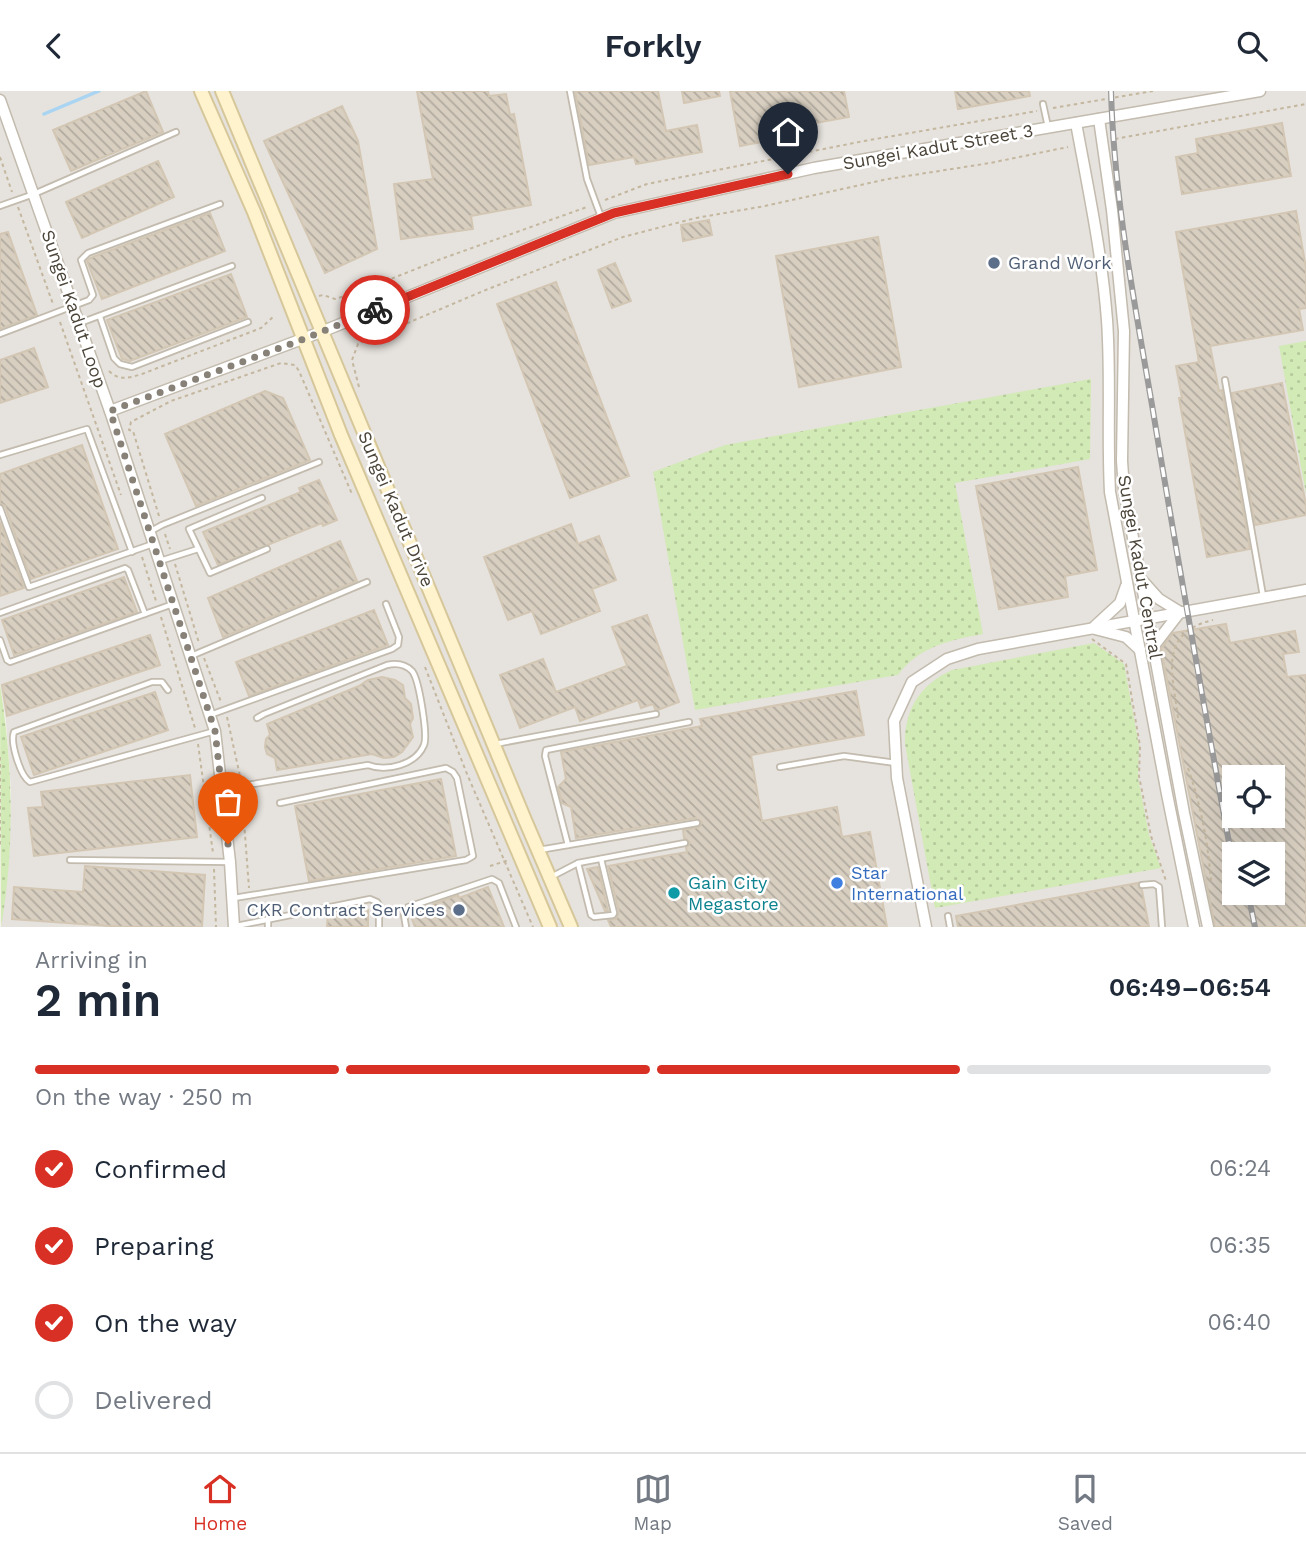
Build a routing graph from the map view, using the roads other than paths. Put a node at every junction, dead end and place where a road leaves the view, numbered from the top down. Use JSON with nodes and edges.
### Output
{"nodes":[{"id":1,"x":201,"y":91,"type":"edge"},
{"id":2,"x":222,"y":91,"type":"edge"},
{"id":3,"x":570,"y":91,"type":"edge"},
{"id":4,"x":1260,"y":91,"type":"edge"},
{"id":5,"x":0,"y":100,"type":"edge"},
{"id":6,"x":1043,"y":104,"type":"dead end"},
{"id":7,"x":1099,"y":119,"type":"junction"},
{"id":8,"x":1076,"y":123,"type":"junction"},
{"id":9,"x":1048,"y":128,"type":"junction"},
{"id":10,"x":176,"y":132,"type":"dead end"},
{"id":11,"x":34,"y":194,"type":"junction"},
{"id":12,"x":220,"y":204,"type":"dead end"},
{"id":13,"x":0,"y":206,"type":"edge"},
{"id":14,"x":601,"y":218,"type":"junction"},
{"id":15,"x":232,"y":266,"type":"dead end"},
{"id":16,"x":74,"y":308,"type":"junction"},
{"id":17,"x":100,"y":317,"type":"junction"},
{"id":18,"x":248,"y":322,"type":"dead end"},
{"id":19,"x":79,"y":323,"type":"junction"},
{"id":20,"x":321,"y":332,"type":"junction"},
{"id":21,"x":0,"y":334,"type":"edge"},
{"id":22,"x":304,"y":339,"type":"junction"},
{"id":23,"x":1224,"y":380,"type":"dead end"},
{"id":24,"x":110,"y":411,"type":"junction"},
{"id":25,"x":0,"y":455,"type":"edge"},
{"id":26,"x":319,"y":462,"type":"dead end"},
{"id":27,"x":262,"y":498,"type":"dead end"},
{"id":28,"x":0,"y":508,"type":"edge"},
{"id":29,"x":150,"y":532,"type":"junction"},
{"id":30,"x":154,"y":544,"type":"junction"},
{"id":31,"x":198,"y":549,"type":"junction"},
{"id":32,"x":267,"y":549,"type":"dead end"},
{"id":33,"x":132,"y":552,"type":"junction"},
{"id":34,"x":159,"y":562,"type":"junction"},
{"id":35,"x":1141,"y":579,"type":"junction"},
{"id":36,"x":367,"y":582,"type":"dead end"},
{"id":37,"x":1126,"y":583,"type":"junction"},
{"id":38,"x":1306,"y":590,"type":"edge"},
{"id":39,"x":1264,"y":597,"type":"junction"},
{"id":40,"x":173,"y":604,"type":"junction"},
{"id":41,"x":386,"y":604,"type":"dead end"},
{"id":42,"x":1180,"y":612,"type":"junction"},
{"id":43,"x":0,"y":613,"type":"edge"},
{"id":44,"x":145,"y":614,"type":"junction"},
{"id":45,"x":1147,"y":617,"type":"junction"},
{"id":46,"x":1134,"y":620,"type":"junction"},
{"id":47,"x":1091,"y":629,"type":"junction"},
{"id":48,"x":0,"y":639,"type":"edge"},
{"id":49,"x":1153,"y":647,"type":"junction"},
{"id":50,"x":1141,"y":651,"type":"junction"},
{"id":51,"x":191,"y":656,"type":"junction"},
{"id":52,"x":167,"y":690,"type":"dead end"},
{"id":53,"x":656,"y":714,"type":"dead end"},
{"id":54,"x":209,"y":715,"type":"junction"},
{"id":55,"x":257,"y":718,"type":"dead end"},
{"id":56,"x":689,"y":722,"type":"dead end"},
{"id":57,"x":215,"y":731,"type":"junction"},
{"id":58,"x":494,"y":744,"type":"junction"},
{"id":59,"x":896,"y":763,"type":"junction"},
{"id":60,"x":780,"y":767,"type":"dead end"},
{"id":61,"x":222,"y":790,"type":"junction"},
{"id":62,"x":280,"y":803,"type":"dead end"},
{"id":63,"x":697,"y":823,"type":"dead end"},
{"id":64,"x":685,"y":843,"type":"dead end"},
{"id":65,"x":568,"y":845,"type":"junction"},
{"id":66,"x":538,"y":850,"type":"junction"},
{"id":67,"x":601,"y":859,"type":"junction"},
{"id":68,"x":70,"y":860,"type":"dead end"},
{"id":69,"x":230,"y":862,"type":"junction"},
{"id":70,"x":578,"y":863,"type":"junction"},
{"id":71,"x":550,"y":878,"type":"junction"},
{"id":72,"x":1142,"y":885,"type":"dead end"},
{"id":73,"x":233,"y":898,"type":"junction"},
{"id":74,"x":948,"y":916,"type":"dead end"},
{"id":75,"x":268,"y":919,"type":"junction"},
{"id":76,"x":234,"y":927,"type":"edge"},
{"id":77,"x":268,"y":927,"type":"edge"},
{"id":78,"x":379,"y":927,"type":"edge"},
{"id":79,"x":406,"y":927,"type":"edge"},
{"id":80,"x":516,"y":927,"type":"edge"},
{"id":81,"x":550,"y":927,"type":"edge"},
{"id":82,"x":572,"y":927,"type":"edge"},
{"id":83,"x":926,"y":927,"type":"edge"},
{"id":84,"x":950,"y":927,"type":"edge"},
{"id":85,"x":1162,"y":927,"type":"edge"},
{"id":86,"x":1194,"y":927,"type":"edge"},
{"id":87,"x":1208,"y":927,"type":"edge"}],
"edges":[{"from":1,"to":22,"type":"main road","name":"Sungei Kadut Drive"},
{"from":2,"to":20,"type":"main road","name":"Sungei Kadut Drive"},
{"from":3,"to":14,"type":"lane"},
{"from":4,"to":7,"type":"street","name":"Sungei Kadut Street 3"},
{"from":5,"to":11,"type":"street","name":"Sungei Kadut Loop"},
{"from":6,"to":9,"type":"lane"},
{"from":7,"to":8,"type":"street","name":"Sungei Kadut Street 3"},
{"from":7,"to":35,"type":"street","name":"Sungei Kadut Central"},
{"from":8,"to":9,"type":"street","name":"Sungei Kadut Street 3"},
{"from":8,"to":37,"type":"street","name":"Sungei Kadut Central"},
{"from":9,"to":14,"type":"street","name":"Sungei Kadut Street 3"},
{"from":10,"to":11,"type":"lane"},
{"from":11,"to":13,"type":"lane"},
{"from":11,"to":16,"type":"street","name":"Sungei Kadut Loop"},
{"from":12,"to":16,"type":"lane"},
{"from":14,"to":20,"type":"street","name":"Sungei Kadut Street 3"},
{"from":15,"to":17,"type":"lane"},
{"from":16,"to":19,"type":"street","name":"Sungei Kadut Loop"},
{"from":16,"to":21,"type":"lane"},
{"from":17,"to":18,"type":"lane"},
{"from":17,"to":19,"type":"lane"},
{"from":19,"to":24,"type":"street","name":"Sungei Kadut Loop"},
{"from":20,"to":22,"type":"street","name":"Sungei Kadut Street 3"},
{"from":20,"to":58,"type":"main road","name":"Sungei Kadut Drive"},
{"from":22,"to":24,"type":"street","name":"Sungei Kadut Street 3"},
{"from":22,"to":81,"type":"main road","name":"Sungei Kadut Drive"},
{"from":23,"to":39,"type":"lane"},
{"from":24,"to":29,"type":"street","name":"Sungei Kadut Loop"},
{"from":25,"to":33,"type":"lane"},
{"from":26,"to":29,"type":"lane"},
{"from":27,"to":31,"type":"lane"},
{"from":28,"to":33,"type":"lane"},
{"from":29,"to":30,"type":"street","name":"Sungei Kadut Loop"},
{"from":30,"to":33,"type":"lane"},
{"from":30,"to":34,"type":"street","name":"Sungei Kadut Loop"},
{"from":31,"to":32,"type":"lane"},
{"from":31,"to":34,"type":"lane"},
{"from":34,"to":40,"type":"street","name":"Sungei Kadut Loop"},
{"from":35,"to":42,"type":"street"},
{"from":35,"to":45,"type":"street","name":"Sungei Kadut Central"},
{"from":36,"to":51,"type":"lane"},
{"from":37,"to":46,"type":"street","name":"Sungei Kadut Central"},
{"from":37,"to":47,"type":"street"},
{"from":38,"to":39,"type":"street"},
{"from":39,"to":42,"type":"street"},
{"from":40,"to":44,"type":"lane"},
{"from":40,"to":51,"type":"street","name":"Sungei Kadut Loop"},
{"from":41,"to":54,"type":"lane"},
{"from":42,"to":45,"type":"street"},
{"from":42,"to":49,"type":"street"},
{"from":43,"to":44,"type":"lane"},
{"from":44,"to":48,"type":"lane"},
{"from":45,"to":46,"type":"street"},
{"from":45,"to":49,"type":"street","name":"Sungei Kadut Central"},
{"from":46,"to":47,"type":"street"},
{"from":46,"to":50,"type":"street","name":"Sungei Kadut Central"},
{"from":47,"to":50,"type":"street"},
{"from":47,"to":59,"type":"street"},
{"from":49,"to":87,"type":"street","name":"Sungei Kadut Central"},
{"from":50,"to":86,"type":"street","name":"Sungei Kadut Central"},
{"from":51,"to":54,"type":"street","name":"Sungei Kadut Loop"},
{"from":52,"to":57,"type":"lane"},
{"from":53,"to":58,"type":"lane"},
{"from":54,"to":57,"type":"street","name":"Sungei Kadut Loop"},
{"from":55,"to":61,"type":"lane"},
{"from":56,"to":65,"type":"lane"},
{"from":57,"to":61,"type":"street","name":"Sungei Kadut Loop"},
{"from":58,"to":66,"type":"main road","name":"Sungei Kadut Drive"},
{"from":59,"to":60,"type":"lane"},
{"from":59,"to":83,"type":"street"},
{"from":61,"to":69,"type":"street","name":"Sungei Kadut Loop"},
{"from":62,"to":73,"type":"lane"},
{"from":63,"to":65,"type":"lane"},
{"from":64,"to":67,"type":"lane"},
{"from":65,"to":66,"type":"lane"},
{"from":66,"to":71,"type":"main road","name":"Sungei Kadut Drive"},
{"from":67,"to":70,"type":"lane"},
{"from":67,"to":70,"type":"lane"},
{"from":68,"to":69,"type":"lane"},
{"from":69,"to":73,"type":"street","name":"Sungei Kadut Loop"},
{"from":70,"to":71,"type":"lane"},
{"from":71,"to":82,"type":"main road","name":"Sungei Kadut Drive"},
{"from":72,"to":85,"type":"lane"},
{"from":73,"to":76,"type":"street","name":"Sungei Kadut Loop"},
{"from":74,"to":84,"type":"lane"},
{"from":75,"to":76,"type":"lane"},
{"from":75,"to":77,"type":"lane"},
{"from":75,"to":78,"type":"lane"},
{"from":79,"to":80,"type":"lane"}]}
